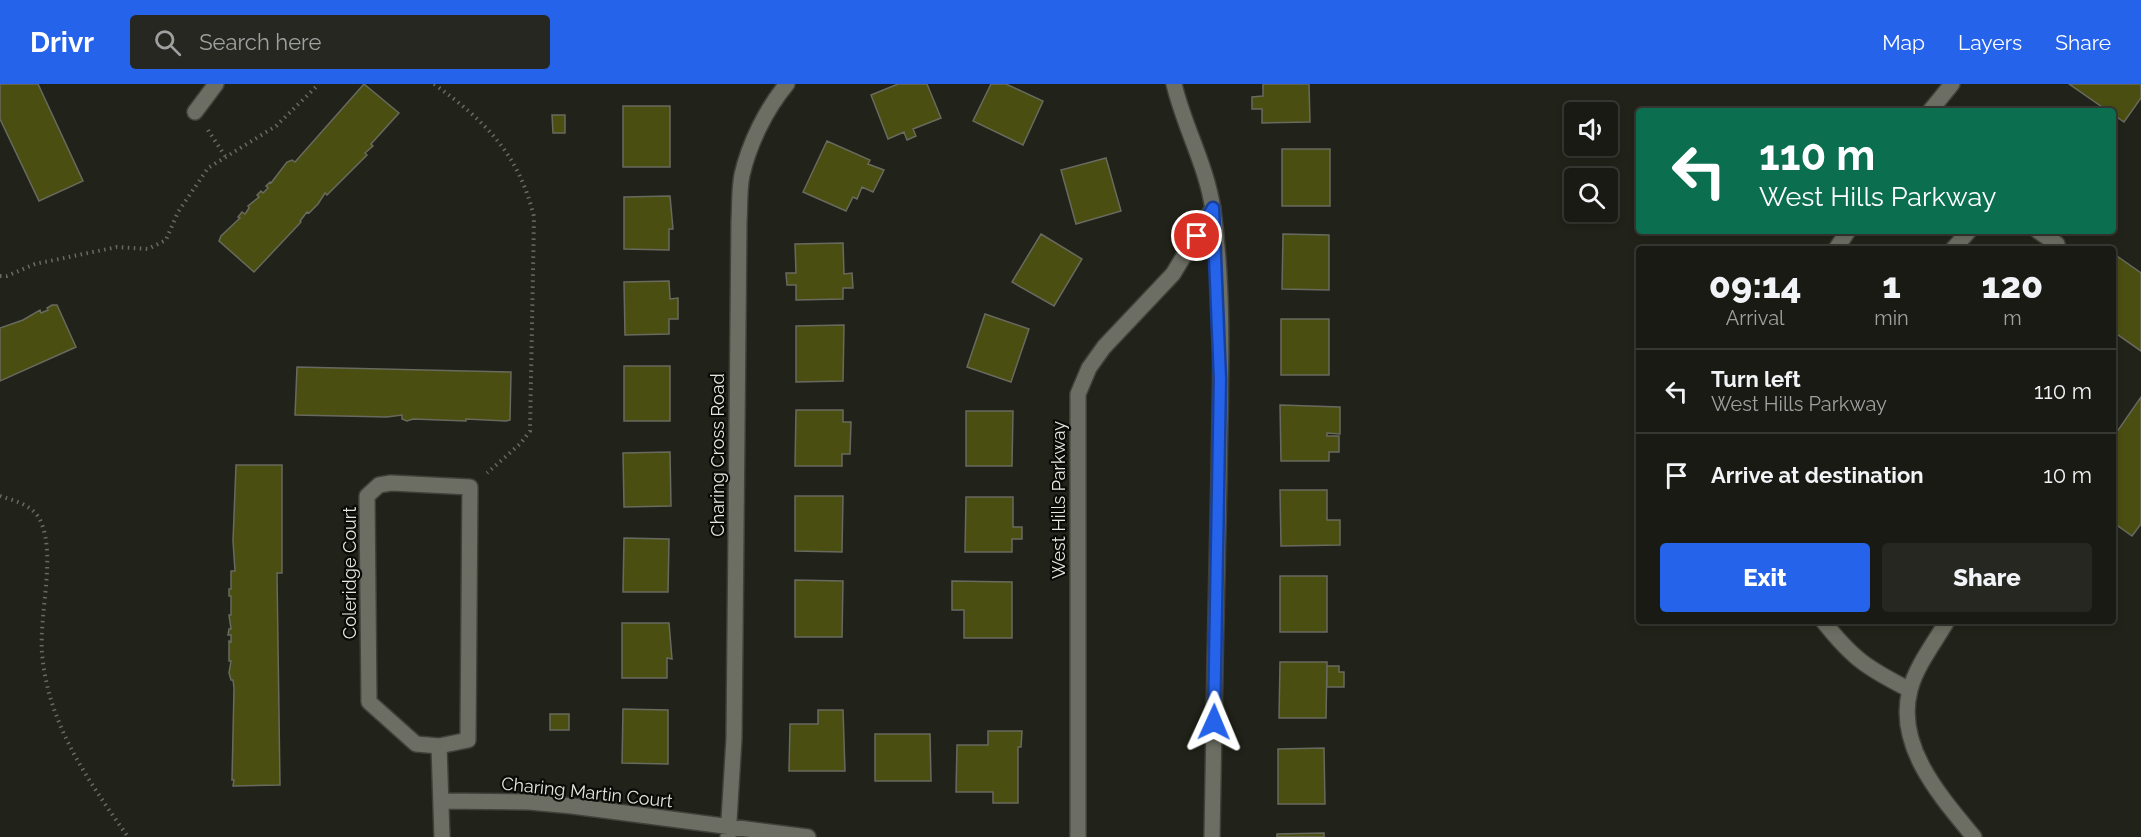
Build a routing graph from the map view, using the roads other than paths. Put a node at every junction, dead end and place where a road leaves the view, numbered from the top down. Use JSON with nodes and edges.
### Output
{"nodes":[{"id":1,"x":216,"y":84,"type":"edge"},
{"id":2,"x":787,"y":84,"type":"edge"},
{"id":3,"x":1174,"y":84,"type":"edge"},
{"id":4,"x":1952,"y":84,"type":"edge"},
{"id":5,"x":1932,"y":108,"type":"edge"},
{"id":6,"x":195,"y":112,"type":"road end"},
{"id":7,"x":1213,"y":208,"type":"junction"},
{"id":8,"x":1966,"y":234,"type":"edge"},
{"id":9,"x":2042,"y":234,"type":"edge"},
{"id":10,"x":2057,"y":244,"type":"dead end"},
{"id":11,"x":1956,"y":246,"type":"edge"},
{"id":12,"x":1825,"y":624,"type":"edge"},
{"id":13,"x":1945,"y":624,"type":"edge"},
{"id":14,"x":1910,"y":690,"type":"junction"},
{"id":15,"x":439,"y":746,"type":"junction"},
{"id":16,"x":441,"y":801,"type":"junction"},
{"id":17,"x":728,"y":832,"type":"edge"},
{"id":18,"x":442,"y":837,"type":"edge"},
{"id":19,"x":808,"y":837,"type":"edge"},
{"id":20,"x":1078,"y":837,"type":"edge"},
{"id":21,"x":1212,"y":837,"type":"edge"},
{"id":22,"x":1974,"y":837,"type":"edge"}],
"edges":[{"from":1,"to":6,"type":"street"},
{"from":2,"to":17,"type":"street","name":"Charing Cross Road"},
{"from":3,"to":7,"type":"street"},
{"from":4,"to":5,"type":"street"},
{"from":7,"to":20,"type":"street","name":"West Hills Parkway"},
{"from":7,"to":21,"type":"street"},
{"from":8,"to":11,"type":"street"},
{"from":9,"to":10,"type":"street"},
{"from":12,"to":14,"type":"street"},
{"from":13,"to":14,"type":"street"},
{"from":14,"to":22,"type":"street"},
{"from":15,"to":15,"type":"street","name":"Coleridge Court"},
{"from":15,"to":16,"type":"street"},
{"from":16,"to":17,"type":"street","name":"Charing Martin Court"},
{"from":16,"to":18,"type":"street"},
{"from":17,"to":19,"type":"street","name":"Charing Martin Court"}]}
